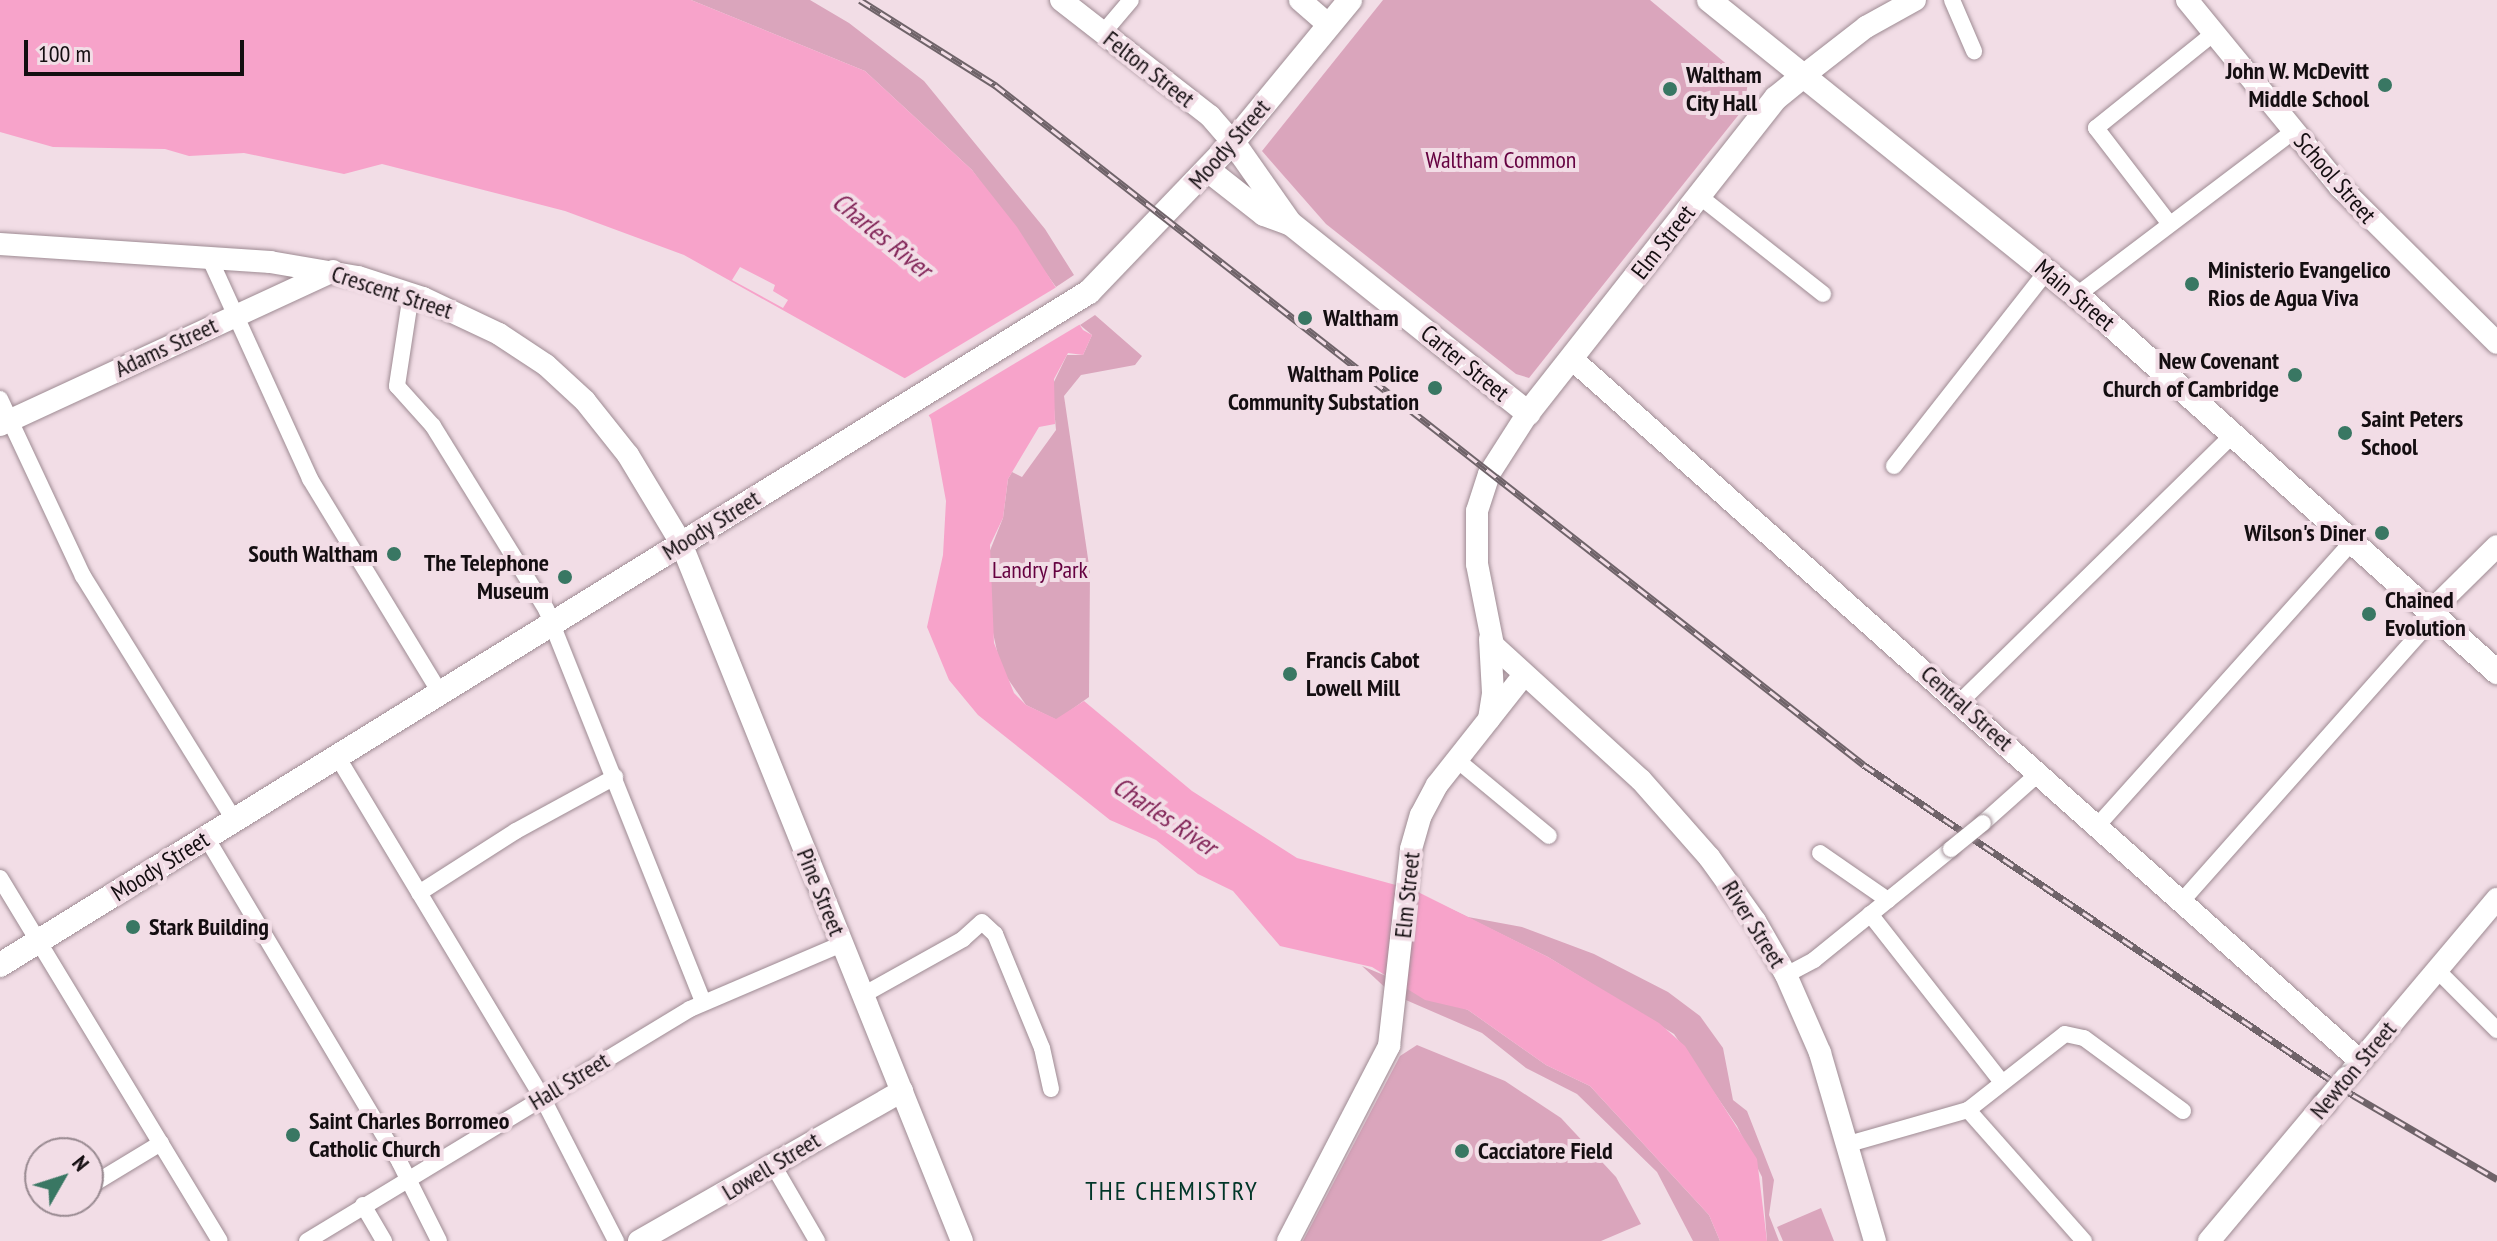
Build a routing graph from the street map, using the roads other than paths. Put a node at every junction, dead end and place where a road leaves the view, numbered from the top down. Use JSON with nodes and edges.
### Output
{"nodes":[{"id":1,"x":1061,"y":0,"type":"edge"},
{"id":2,"x":1131,"y":0,"type":"edge"},
{"id":3,"x":1300,"y":0,"type":"edge"},
{"id":4,"x":1350,"y":0,"type":"edge"},
{"id":5,"x":1709,"y":0,"type":"edge"},
{"id":6,"x":1915,"y":0,"type":"edge"},
{"id":7,"x":1952,"y":0,"type":"edge"},
{"id":8,"x":2187,"y":0,"type":"edge"},
{"id":9,"x":1329,"y":25,"type":"junction"},
{"id":10,"x":1103,"y":33,"type":"junction"},
{"id":11,"x":2214,"y":33,"type":"junction"},
{"id":12,"x":1974,"y":51,"type":"dead end"},
{"id":13,"x":1803,"y":76,"type":"junction"},
{"id":14,"x":2294,"y":131,"type":"junction"},
{"id":15,"x":1233,"y":142,"type":"junction"},
{"id":16,"x":1208,"y":170,"type":"junction"},
{"id":17,"x":1699,"y":196,"type":"junction"},
{"id":18,"x":1290,"y":223,"type":"junction"},
{"id":19,"x":2169,"y":223,"type":"junction"},
{"id":20,"x":0,"y":244,"type":"edge"},
{"id":21,"x":209,"y":257,"type":"junction"},
{"id":22,"x":333,"y":271,"type":"junction"},
{"id":23,"x":2047,"y":271,"type":"junction"},
{"id":24,"x":411,"y":294,"type":"junction"},
{"id":25,"x":1823,"y":294,"type":"dead end"},
{"id":26,"x":2077,"y":295,"type":"junction"},
{"id":27,"x":236,"y":315,"type":"junction"},
{"id":28,"x":2497,"y":343,"type":"edge"},
{"id":29,"x":1571,"y":358,"type":"junction"},
{"id":30,"x":0,"y":399,"type":"edge"},
{"id":31,"x":1528,"y":413,"type":"junction"},
{"id":32,"x":5,"y":422,"type":"edge"},
{"id":33,"x":2234,"y":434,"type":"junction"},
{"id":34,"x":1894,"y":466,"type":"dead end"},
{"id":35,"x":2352,"y":542,"type":"junction"},
{"id":36,"x":681,"y":543,"type":"junction"},
{"id":37,"x":2497,"y":546,"type":"edge"},
{"id":38,"x":2431,"y":615,"type":"junction"},
{"id":39,"x":552,"y":623,"type":"junction"},
{"id":40,"x":1490,"y":633,"type":"junction"},
{"id":41,"x":2497,"y":672,"type":"edge"},
{"id":42,"x":1524,"y":675,"type":"junction"},
{"id":43,"x":440,"y":693,"type":"junction"},
{"id":44,"x":1960,"y":702,"type":"junction"},
{"id":45,"x":1488,"y":721,"type":"junction"},
{"id":46,"x":337,"y":756,"type":"junction"},
{"id":47,"x":1457,"y":760,"type":"junction"},
{"id":48,"x":2039,"y":773,"type":"junction"},
{"id":49,"x":615,"y":777,"type":"junction"},
{"id":50,"x":234,"y":820,"type":"junction"},
{"id":51,"x":2098,"y":825,"type":"junction"},
{"id":52,"x":1549,"y":836,"type":"dead end"},
{"id":53,"x":206,"y":837,"type":"junction"},
{"id":54,"x":1820,"y":853,"type":"dead end"},
{"id":55,"x":0,"y":878,"type":"edge"},
{"id":56,"x":419,"y":893,"type":"junction"},
{"id":57,"x":2497,"y":899,"type":"edge"},
{"id":58,"x":1888,"y":900,"type":"junction"},
{"id":59,"x":2182,"y":901,"type":"junction"},
{"id":60,"x":1870,"y":914,"type":"junction"},
{"id":61,"x":38,"y":941,"type":"junction"},
{"id":62,"x":842,"y":944,"type":"junction"},
{"id":63,"x":0,"y":965,"type":"edge"},
{"id":64,"x":2437,"y":970,"type":"junction"},
{"id":65,"x":1786,"y":975,"type":"junction"},
{"id":66,"x":863,"y":995,"type":"junction"},
{"id":67,"x":703,"y":1002,"type":"junction"},
{"id":68,"x":2497,"y":1030,"type":"edge"},
{"id":69,"x":2353,"y":1070,"type":"junction"},
{"id":70,"x":2001,"y":1081,"type":"junction"},
{"id":71,"x":1051,"y":1089,"type":"dead end"},
{"id":72,"x":902,"y":1091,"type":"junction"},
{"id":73,"x":542,"y":1097,"type":"junction"},
{"id":74,"x":1968,"y":1110,"type":"junction"},
{"id":75,"x":2183,"y":1111,"type":"dead end"},
{"id":76,"x":161,"y":1143,"type":"junction"},
{"id":77,"x":1845,"y":1145,"type":"junction"},
{"id":78,"x":773,"y":1165,"type":"junction"},
{"id":79,"x":104,"y":1178,"type":"edge"},
{"id":80,"x":408,"y":1178,"type":"junction"},
{"id":81,"x":363,"y":1205,"type":"junction"},
{"id":82,"x":220,"y":1241,"type":"edge"},
{"id":83,"x":307,"y":1241,"type":"edge"},
{"id":84,"x":384,"y":1241,"type":"edge"},
{"id":85,"x":439,"y":1241,"type":"edge"},
{"id":86,"x":616,"y":1241,"type":"edge"},
{"id":87,"x":639,"y":1241,"type":"edge"},
{"id":88,"x":817,"y":1241,"type":"edge"},
{"id":89,"x":962,"y":1241,"type":"edge"},
{"id":90,"x":1288,"y":1241,"type":"edge"},
{"id":91,"x":1875,"y":1241,"type":"edge"},
{"id":92,"x":2084,"y":1241,"type":"edge"},
{"id":93,"x":2209,"y":1241,"type":"edge"}],
"edges":[{"from":1,"to":10,"type":"street","name":"Felton Street"},
{"from":2,"to":10,"type":"street"},
{"from":3,"to":9,"type":"street"},
{"from":4,"to":9,"type":"main road","name":"Moody Street"},
{"from":5,"to":13,"type":"main road","name":"Main Street"},
{"from":6,"to":13,"type":"street"},
{"from":7,"to":12,"type":"street"},
{"from":8,"to":11,"type":"street","name":"School Street"},
{"from":9,"to":15,"type":"main road","name":"Moody Street"},
{"from":10,"to":15,"type":"street","name":"Felton Street"},
{"from":11,"to":14,"type":"street","name":"School Street"},
{"from":11,"to":19,"type":"street"},
{"from":13,"to":17,"type":"main road","name":"Elm Street"},
{"from":13,"to":23,"type":"main road","name":"Main Street"},
{"from":14,"to":19,"type":"street"},
{"from":14,"to":28,"type":"street","name":"School Street"},
{"from":15,"to":16,"type":"main road","name":"Moody Street"},
{"from":15,"to":18,"type":"main road","name":"Carter Street"},
{"from":16,"to":18,"type":"main road","name":"Carter Street"},
{"from":16,"to":36,"type":"main road","name":"Moody Street"},
{"from":17,"to":25,"type":"street"},
{"from":17,"to":29,"type":"main road","name":"Elm Street"},
{"from":18,"to":31,"type":"main road","name":"Carter Street"},
{"from":19,"to":26,"type":"street"},
{"from":20,"to":21,"type":"street","name":"Crescent Street"},
{"from":21,"to":22,"type":"street","name":"Crescent Street"},
{"from":21,"to":27,"type":"street"},
{"from":22,"to":24,"type":"street","name":"Crescent Street"},
{"from":22,"to":27,"type":"street","name":"Adams Street"},
{"from":23,"to":26,"type":"main road","name":"Main Street"},
{"from":23,"to":34,"type":"street"},
{"from":24,"to":36,"type":"street","name":"Crescent Street"},
{"from":24,"to":39,"type":"street"},
{"from":26,"to":33,"type":"main road","name":"Main Street"},
{"from":27,"to":32,"type":"street","name":"Adams Street"},
{"from":27,"to":43,"type":"street"},
{"from":29,"to":31,"type":"main road","name":"Elm Street"},
{"from":29,"to":44,"type":"street","name":"Central Street"},
{"from":30,"to":32,"type":"street"},
{"from":31,"to":40,"type":"street","name":"Elm Street"},
{"from":32,"to":50,"type":"street"},
{"from":33,"to":35,"type":"main road","name":"Main Street"},
{"from":33,"to":44,"type":"street"},
{"from":35,"to":38,"type":"main road","name":"Main Street"},
{"from":35,"to":51,"type":"street"},
{"from":36,"to":39,"type":"main road","name":"Moody Street"},
{"from":36,"to":62,"type":"street","name":"Pine Street"},
{"from":37,"to":38,"type":"street"},
{"from":38,"to":41,"type":"main road","name":"Main Street"},
{"from":38,"to":59,"type":"street"},
{"from":39,"to":43,"type":"main road","name":"Moody Street"},
{"from":39,"to":49,"type":"street"},
{"from":40,"to":42,"type":"street","name":"Elm Street"},
{"from":40,"to":45,"type":"street"},
{"from":42,"to":45,"type":"street","name":"Elm Street"},
{"from":42,"to":65,"type":"street","name":"River Street"},
{"from":43,"to":46,"type":"main road","name":"Moody Street"},
{"from":44,"to":48,"type":"street","name":"Central Street"},
{"from":45,"to":47,"type":"street","name":"Elm Street"},
{"from":46,"to":50,"type":"main road","name":"Moody Street"},
{"from":46,"to":56,"type":"street"},
{"from":47,"to":52,"type":"street"},
{"from":47,"to":90,"type":"street","name":"Elm Street"},
{"from":48,"to":51,"type":"street","name":"Central Street"},
{"from":48,"to":58,"type":"street","bridge":true},
{"from":49,"to":56,"type":"street"},
{"from":49,"to":67,"type":"street"},
{"from":50,"to":53,"type":"main road","name":"Moody Street"},
{"from":51,"to":59,"type":"street","name":"Central Street"},
{"from":53,"to":61,"type":"main road","name":"Moody Street"},
{"from":53,"to":80,"type":"street"},
{"from":54,"to":58,"type":"street"},
{"from":55,"to":61,"type":"street"},
{"from":56,"to":73,"type":"street"},
{"from":57,"to":64,"type":"street","name":"Newton Street"},
{"from":58,"to":60,"type":"street"},
{"from":59,"to":69,"type":"street","name":"Central Street"},
{"from":60,"to":65,"type":"street"},
{"from":60,"to":70,"type":"street"},
{"from":61,"to":63,"type":"main road","name":"Moody Street"},
{"from":61,"to":76,"type":"street"},
{"from":62,"to":66,"type":"street","name":"Pine Street"},
{"from":62,"to":67,"type":"street","name":"Hall Street"},
{"from":64,"to":68,"type":"street"},
{"from":64,"to":69,"type":"street","name":"Newton Street"},
{"from":65,"to":77,"type":"street","name":"River Street"},
{"from":66,"to":71,"type":"street"},
{"from":66,"to":72,"type":"street","name":"Pine Street"},
{"from":67,"to":73,"type":"street","name":"Hall Street"},
{"from":69,"to":93,"type":"street","name":"Newton Street","bridge":true},
{"from":70,"to":74,"type":"street"},
{"from":70,"to":75,"type":"street"},
{"from":72,"to":78,"type":"street","name":"Lowell Street"},
{"from":72,"to":89,"type":"street","name":"Pine Street"},
{"from":73,"to":80,"type":"street","name":"Hall Street"},
{"from":73,"to":86,"type":"street"},
{"from":74,"to":77,"type":"street"},
{"from":74,"to":92,"type":"street"},
{"from":76,"to":79,"type":"street"},
{"from":76,"to":82,"type":"street"},
{"from":77,"to":91,"type":"street","name":"River Street"},
{"from":78,"to":87,"type":"street","name":"Lowell Street"},
{"from":78,"to":88,"type":"street"},
{"from":80,"to":81,"type":"street","name":"Hall Street"},
{"from":80,"to":85,"type":"street"},
{"from":81,"to":83,"type":"street","name":"Hall Street"},
{"from":81,"to":84,"type":"street"}]}
